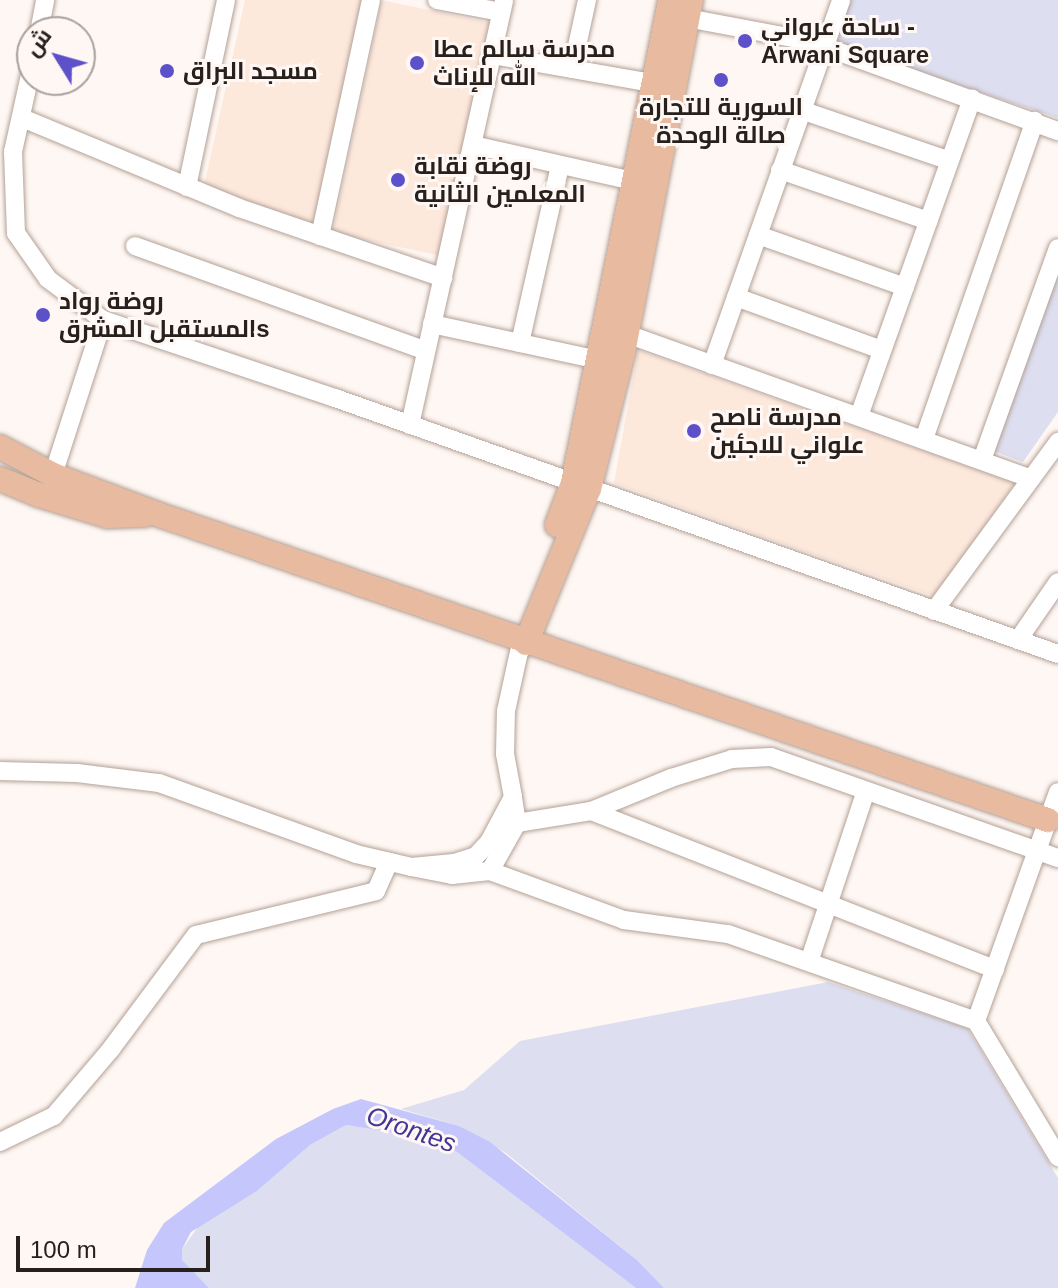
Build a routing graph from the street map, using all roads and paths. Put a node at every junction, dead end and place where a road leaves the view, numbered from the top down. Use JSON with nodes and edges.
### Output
{"nodes":[{"id":1,"x":226,"y":0,"type":"edge"},
{"id":2,"x":371,"y":0,"type":"edge"},
{"id":3,"x":437,"y":0,"type":"edge"},
{"id":4,"x":587,"y":0,"type":"edge"},
{"id":5,"x":670,"y":0,"type":"edge"},
{"id":6,"x":841,"y":0,"type":"edge"},
{"id":7,"x":502,"y":6,"type":"edge"},
{"id":8,"x":689,"y":9,"type":"edge"},
{"id":9,"x":823,"y":48,"type":"junction"},
{"id":10,"x":492,"y":55,"type":"junction"},
{"id":11,"x":572,"y":69,"type":"junction"},
{"id":12,"x":653,"y":83,"type":"junction"},
{"id":13,"x":26,"y":96,"type":"edge"},
{"id":14,"x":972,"y":99,"type":"junction"},
{"id":15,"x":801,"y":110,"type":"junction"},
{"id":16,"x":22,"y":118,"type":"junction"},
{"id":17,"x":1035,"y":121,"type":"junction"},
{"id":18,"x":1058,"y":131,"type":"edge"},
{"id":19,"x":473,"y":145,"type":"junction"},
{"id":20,"x":7,"y":151,"type":"edge"},
{"id":21,"x":950,"y":161,"type":"junction"},
{"id":22,"x":560,"y":165,"type":"junction"},
{"id":23,"x":780,"y":170,"type":"junction"},
{"id":24,"x":633,"y":181,"type":"junction"},
{"id":25,"x":187,"y":187,"type":"junction"},
{"id":26,"x":928,"y":221,"type":"junction"},
{"id":27,"x":758,"y":235,"type":"junction"},
{"id":28,"x":320,"y":236,"type":"junction"},
{"id":29,"x":135,"y":246,"type":"dead end"},
{"id":30,"x":1058,"y":248,"type":"edge"},
{"id":31,"x":443,"y":278,"type":"junction"},
{"id":32,"x":905,"y":287,"type":"junction"},
{"id":33,"x":736,"y":297,"type":"junction"},
{"id":34,"x":103,"y":320,"type":"junction"},
{"id":35,"x":432,"y":324,"type":"junction"},
{"id":36,"x":627,"y":334,"type":"junction"},
{"id":37,"x":520,"y":343,"type":"junction"},
{"id":38,"x":882,"y":350,"type":"junction"},
{"id":39,"x":426,"y":351,"type":"junction"},
{"id":40,"x":599,"y":360,"type":"junction"},
{"id":41,"x":712,"y":365,"type":"junction"},
{"id":42,"x":859,"y":416,"type":"junction"},
{"id":43,"x":410,"y":425,"type":"junction"},
{"id":44,"x":924,"y":439,"type":"junction"},
{"id":45,"x":1058,"y":442,"type":"edge"},
{"id":46,"x":0,"y":447,"type":"edge"},
{"id":47,"x":982,"y":460,"type":"junction"},
{"id":48,"x":53,"y":475,"type":"junction"},
{"id":49,"x":0,"y":479,"type":"edge"},
{"id":50,"x":1031,"y":479,"type":"junction"},
{"id":51,"x":581,"y":486,"type":"junction"},
{"id":52,"x":160,"y":515,"type":"junction"},
{"id":53,"x":1058,"y":582,"type":"edge"},
{"id":54,"x":934,"y":611,"type":"junction"},
{"id":55,"x":1018,"y":640,"type":"junction"},
{"id":56,"x":521,"y":645,"type":"junction"},
{"id":57,"x":1058,"y":654,"type":"edge"},
{"id":58,"x":0,"y":771,"type":"edge"},
{"id":59,"x":866,"y":791,"type":"junction"},
{"id":60,"x":1058,"y":792,"type":"edge"},
{"id":61,"x":513,"y":797,"type":"junction"},
{"id":62,"x":591,"y":811,"type":"junction"},
{"id":63,"x":1048,"y":820,"type":"junction"},
{"id":64,"x":517,"y":823,"type":"junction"},
{"id":65,"x":1037,"y":852,"type":"junction"},
{"id":66,"x":1058,"y":858,"type":"edge"},
{"id":67,"x":389,"y":862,"type":"junction"},
{"id":68,"x":411,"y":867,"type":"junction"},
{"id":69,"x":490,"y":871,"type":"junction"},
{"id":70,"x":829,"y":903,"type":"junction"},
{"id":71,"x":809,"y":962,"type":"junction"},
{"id":72,"x":995,"y":969,"type":"junction"},
{"id":73,"x":976,"y":1021,"type":"junction"},
{"id":74,"x":0,"y":1142,"type":"edge"},
{"id":75,"x":1058,"y":1157,"type":"edge"}],
"edges":[{"from":1,"to":25,"type":"street"},
{"from":2,"to":28,"type":"street"},
{"from":3,"to":7,"type":"street"},
{"from":4,"to":11,"type":"street"},
{"from":5,"to":12,"type":"main road"},
{"from":6,"to":9,"type":"street"},
{"from":7,"to":10,"type":"street"},
{"from":8,"to":9,"type":"street"},
{"from":8,"to":36,"type":"main road"},
{"from":9,"to":14,"type":"street"},
{"from":9,"to":15,"type":"street"},
{"from":10,"to":11,"type":"street"},
{"from":10,"to":19,"type":"street"},
{"from":11,"to":12,"type":"street"},
{"from":12,"to":24,"type":"main road"},
{"from":13,"to":16,"type":"street"},
{"from":14,"to":17,"type":"street"},
{"from":14,"to":21,"type":"street"},
{"from":15,"to":21,"type":"street"},
{"from":15,"to":23,"type":"street"},
{"from":16,"to":20,"type":"street"},
{"from":16,"to":25,"type":"street"},
{"from":17,"to":18,"type":"street"},
{"from":17,"to":44,"type":"street"},
{"from":19,"to":22,"type":"street"},
{"from":19,"to":31,"type":"street"},
{"from":20,"to":34,"type":"street"},
{"from":21,"to":26,"type":"street"},
{"from":22,"to":24,"type":"street"},
{"from":22,"to":37,"type":"street"},
{"from":23,"to":26,"type":"street"},
{"from":23,"to":27,"type":"street"},
{"from":24,"to":40,"type":"main road"},
{"from":25,"to":28,"type":"street"},
{"from":26,"to":32,"type":"street"},
{"from":27,"to":32,"type":"street"},
{"from":27,"to":33,"type":"street"},
{"from":28,"to":31,"type":"street"},
{"from":29,"to":39,"type":"street"},
{"from":30,"to":47,"type":"street"},
{"from":31,"to":35,"type":"street"},
{"from":32,"to":38,"type":"street"},
{"from":33,"to":38,"type":"street"},
{"from":33,"to":41,"type":"street"},
{"from":34,"to":43,"type":"street"},
{"from":34,"to":48,"type":"street"},
{"from":35,"to":37,"type":"street"},
{"from":35,"to":39,"type":"street"},
{"from":36,"to":41,"type":"street"},
{"from":36,"to":51,"type":"main road"},
{"from":37,"to":40,"type":"street"},
{"from":38,"to":42,"type":"street"},
{"from":39,"to":43,"type":"street"},
{"from":40,"to":51,"type":"main road"},
{"from":41,"to":42,"type":"street"},
{"from":42,"to":44,"type":"street"},
{"from":43,"to":51,"type":"street"},
{"from":44,"to":47,"type":"street"},
{"from":45,"to":50,"type":"street"},
{"from":46,"to":48,"type":"main road"},
{"from":47,"to":50,"type":"street"},
{"from":48,"to":52,"type":"main road"},
{"from":49,"to":52,"type":"main road"},
{"from":50,"to":54,"type":"street"},
{"from":51,"to":54,"type":"street"},
{"from":51,"to":56,"type":"main road"},
{"from":52,"to":56,"type":"main road"},
{"from":53,"to":55,"type":"street"},
{"from":54,"to":55,"type":"street"},
{"from":55,"to":57,"type":"street"},
{"from":56,"to":61,"type":"street"},
{"from":56,"to":63,"type":"main road"},
{"from":58,"to":67,"type":"street"},
{"from":59,"to":62,"type":"street"},
{"from":59,"to":65,"type":"street"},
{"from":59,"to":70,"type":"street"},
{"from":60,"to":63,"type":"street"},
{"from":61,"to":64,"type":"street"},
{"from":61,"to":68,"type":"street"},
{"from":62,"to":64,"type":"street"},
{"from":62,"to":70,"type":"street"},
{"from":63,"to":65,"type":"street"},
{"from":64,"to":69,"type":"street"},
{"from":65,"to":66,"type":"street"},
{"from":65,"to":72,"type":"street"},
{"from":67,"to":68,"type":"street"},
{"from":67,"to":74,"type":"street"},
{"from":68,"to":69,"type":"street"},
{"from":69,"to":71,"type":"street"},
{"from":70,"to":71,"type":"street"},
{"from":70,"to":72,"type":"street"},
{"from":71,"to":73,"type":"street"},
{"from":72,"to":73,"type":"street"},
{"from":73,"to":75,"type":"street"}]}
